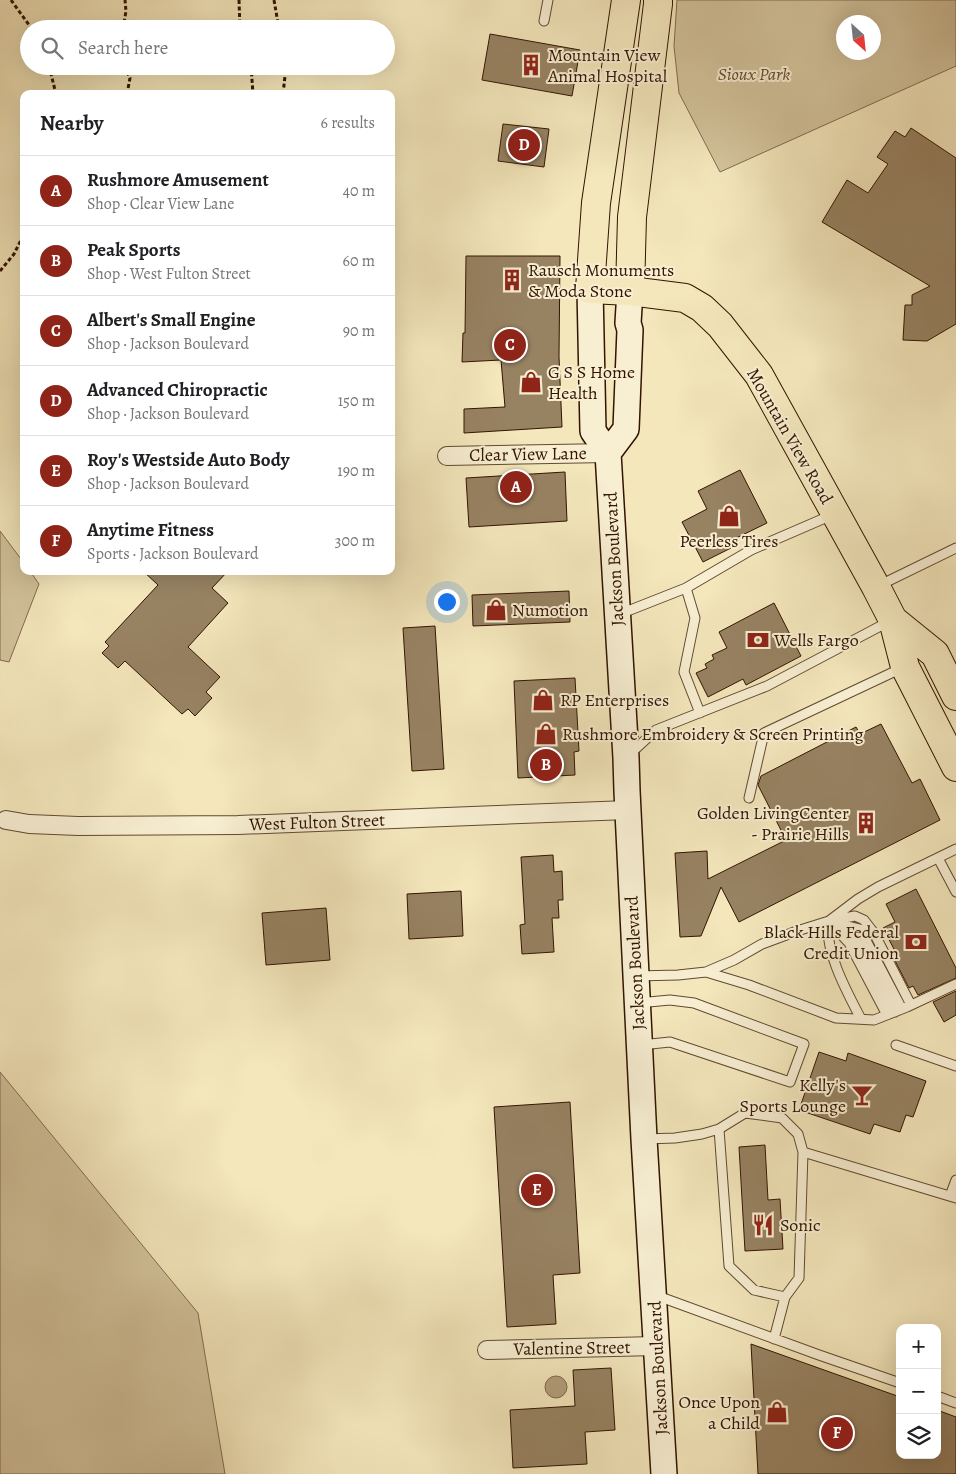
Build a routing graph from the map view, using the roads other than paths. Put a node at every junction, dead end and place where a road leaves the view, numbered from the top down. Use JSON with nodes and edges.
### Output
{"nodes":[{"id":1,"x":548,"y":0,"type":"edge"},
{"id":2,"x":626,"y":0,"type":"edge"},
{"id":3,"x":658,"y":0,"type":"edge"},
{"id":4,"x":544,"y":21,"type":"dead end"},
{"id":5,"x":590,"y":289,"type":"junction"},
{"id":6,"x":630,"y":291,"type":"junction"},
{"id":7,"x":608,"y":453,"type":"junction"},
{"id":8,"x":447,"y":456,"type":"dead end"},
{"id":9,"x":835,"y":514,"type":"junction"},
{"id":10,"x":956,"y":548,"type":"edge"},
{"id":11,"x":876,"y":587,"type":"junction"},
{"id":12,"x":686,"y":588,"type":"junction"},
{"id":13,"x":617,"y":615,"type":"junction"},
{"id":14,"x":892,"y":620,"type":"junction"},
{"id":15,"x":905,"y":667,"type":"junction"},
{"id":16,"x":956,"y":696,"type":"edge"},
{"id":17,"x":700,"y":713,"type":"junction"},
{"id":18,"x":626,"y":758,"type":"junction"},
{"id":19,"x":956,"y":767,"type":"edge"},
{"id":20,"x":750,"y":798,"type":"dead end"},
{"id":21,"x":628,"y":810,"type":"junction"},
{"id":22,"x":3,"y":820,"type":"edge"},
{"id":23,"x":956,"y":849,"type":"edge"},
{"id":24,"x":938,"y":858,"type":"junction"},
{"id":25,"x":956,"y":892,"type":"edge"},
{"id":26,"x":829,"y":921,"type":"junction"},
{"id":27,"x":706,"y":972,"type":"junction"},
{"id":28,"x":636,"y":976,"type":"junction"},
{"id":29,"x":956,"y":984,"type":"edge"},
{"id":30,"x":637,"y":1003,"type":"junction"},
{"id":31,"x":911,"y":1005,"type":"junction"},
{"id":32,"x":895,"y":1012,"type":"junction"},
{"id":33,"x":861,"y":1019,"type":"junction"},
{"id":34,"x":639,"y":1045,"type":"junction"},
{"id":35,"x":896,"y":1045,"type":"dead end"},
{"id":36,"x":956,"y":1066,"type":"edge"},
{"id":37,"x":719,"y":1129,"type":"junction"},
{"id":38,"x":644,"y":1139,"type":"junction"},
{"id":39,"x":803,"y":1152,"type":"junction"},
{"id":40,"x":956,"y":1180,"type":"edge"},
{"id":41,"x":953,"y":1197,"type":"edge"},
{"id":42,"x":653,"y":1295,"type":"junction"},
{"id":43,"x":785,"y":1297,"type":"junction"},
{"id":44,"x":774,"y":1339,"type":"junction"},
{"id":45,"x":656,"y":1346,"type":"junction"},
{"id":46,"x":487,"y":1350,"type":"dead end"},
{"id":47,"x":896,"y":1382,"type":"edge"},
{"id":48,"x":941,"y":1397,"type":"edge"},
{"id":49,"x":956,"y":1402,"type":"edge"},
{"id":50,"x":664,"y":1474,"type":"edge"}],
"edges":[{"from":1,"to":4,"type":"lane"},
{"from":2,"to":5,"type":"main road","name":"Jackson Boulevard"},
{"from":3,"to":6,"type":"main road"},
{"from":5,"to":6,"type":"main road","name":"Mountain View Road"},
{"from":5,"to":7,"type":"main road","name":"Jackson Boulevard"},
{"from":6,"to":7,"type":"main road"},
{"from":6,"to":9,"type":"main road","name":"Mountain View Road"},
{"from":7,"to":8,"type":"street","name":"Clear View Lane"},
{"from":7,"to":13,"type":"main road","name":"Jackson Boulevard"},
{"from":9,"to":11,"type":"main road","name":"Mountain View Road"},
{"from":9,"to":12,"type":"lane"},
{"from":10,"to":11,"type":"lane"},
{"from":11,"to":14,"type":"main road","name":"Mountain View Road"},
{"from":12,"to":13,"type":"lane"},
{"from":12,"to":17,"type":"lane"},
{"from":13,"to":18,"type":"main road","name":"Jackson Boulevard"},
{"from":14,"to":15,"type":"main road","name":"Mountain View Road"},
{"from":14,"to":16,"type":"main road","name":"Mountain View Road"},
{"from":14,"to":17,"type":"lane"},
{"from":15,"to":19,"type":"main road","name":"Mountain View Road"},
{"from":15,"to":20,"type":"lane"},
{"from":17,"to":18,"type":"lane"},
{"from":18,"to":21,"type":"main road","name":"Jackson Boulevard"},
{"from":21,"to":22,"type":"street","name":"West Fulton Street"},
{"from":21,"to":28,"type":"main road","name":"Jackson Boulevard"},
{"from":23,"to":24,"type":"lane"},
{"from":24,"to":25,"type":"lane"},
{"from":24,"to":26,"type":"lane"},
{"from":26,"to":27,"type":"lane"},
{"from":26,"to":31,"type":"lane"},
{"from":26,"to":32,"type":"lane"},
{"from":26,"to":32,"type":"lane"},
{"from":26,"to":33,"type":"lane"},
{"from":27,"to":28,"type":"lane"},
{"from":27,"to":33,"type":"lane"},
{"from":28,"to":30,"type":"main road","name":"Jackson Boulevard"},
{"from":29,"to":31,"type":"lane"},
{"from":30,"to":34,"type":"main road","name":"Jackson Boulevard"},
{"from":30,"to":34,"type":"lane"},
{"from":31,"to":32,"type":"lane"},
{"from":32,"to":33,"type":"lane"},
{"from":34,"to":38,"type":"main road","name":"Jackson Boulevard"},
{"from":35,"to":36,"type":"lane"},
{"from":37,"to":38,"type":"lane"},
{"from":37,"to":39,"type":"lane"},
{"from":37,"to":43,"type":"lane"},
{"from":38,"to":42,"type":"main road","name":"Jackson Boulevard"},
{"from":39,"to":41,"type":"lane"},
{"from":39,"to":43,"type":"lane"},
{"from":40,"to":41,"type":"lane"},
{"from":42,"to":44,"type":"lane"},
{"from":42,"to":45,"type":"main road","name":"Jackson Boulevard"},
{"from":43,"to":44,"type":"lane"},
{"from":44,"to":47,"type":"lane"},
{"from":45,"to":46,"type":"street","name":"Valentine Street"},
{"from":45,"to":50,"type":"main road","name":"Jackson Boulevard"},
{"from":48,"to":49,"type":"lane"}]}
